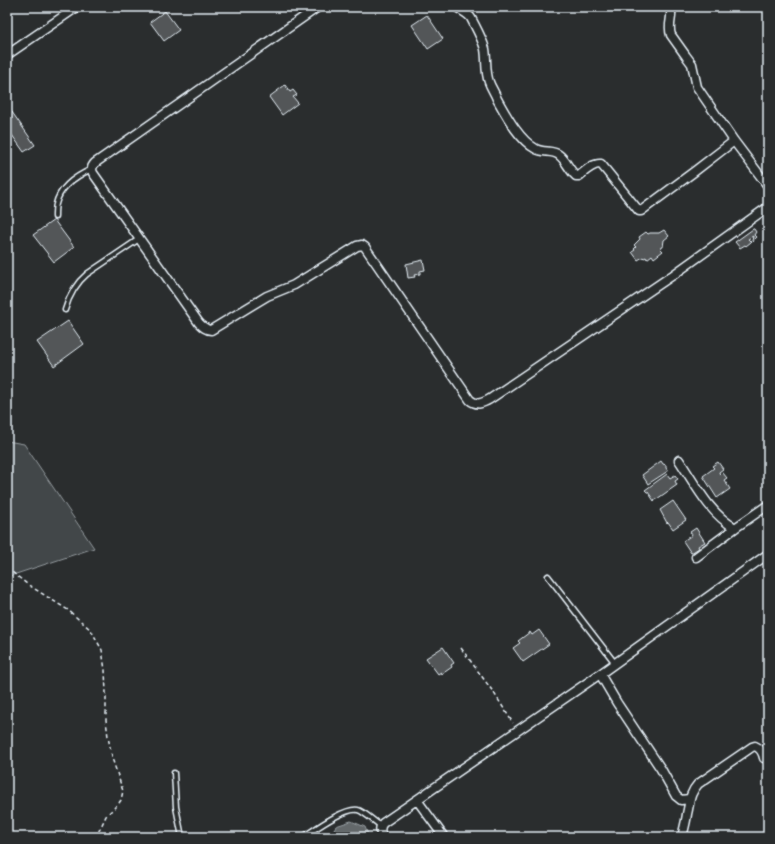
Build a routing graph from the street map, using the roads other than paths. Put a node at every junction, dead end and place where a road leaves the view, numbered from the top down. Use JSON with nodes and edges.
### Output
{"nodes":[{"id":1,"x":77,"y":7,"type":"edge"},
{"id":2,"x":318,"y":7,"type":"edge"},
{"id":3,"x":457,"y":7,"type":"edge"},
{"id":4,"x":670,"y":7,"type":"edge"},
{"id":5,"x":7,"y":55,"type":"edge"},
{"id":6,"x":734,"y":141,"type":"junction"},
{"id":7,"x":92,"y":169,"type":"junction"},
{"id":8,"x":768,"y":186,"type":"edge"},
{"id":9,"x":768,"y":207,"type":"edge"},
{"id":10,"x":55,"y":217,"type":"dead end"},
{"id":11,"x":139,"y":240,"type":"junction"},
{"id":12,"x":65,"y":310,"type":"dead end"},
{"id":13,"x":679,"y":460,"type":"dead end"},
{"id":14,"x":768,"y":505,"type":"edge"},
{"id":15,"x":735,"y":528,"type":"junction"},
{"id":16,"x":768,"y":554,"type":"edge"},
{"id":17,"x":696,"y":557,"type":"dead end"},
{"id":18,"x":548,"y":576,"type":"dead end"},
{"id":19,"x":615,"y":664,"type":"junction"},
{"id":20,"x":600,"y":674,"type":"junction"},
{"id":21,"x":764,"y":758,"type":"dead end"},
{"id":22,"x":174,"y":773,"type":"dead end"},
{"id":23,"x":690,"y":799,"type":"junction"},
{"id":24,"x":416,"y":800,"type":"junction"},
{"id":25,"x":381,"y":826,"type":"junction"},
{"id":26,"x":182,"y":837,"type":"edge"},
{"id":27,"x":303,"y":837,"type":"edge"},
{"id":28,"x":382,"y":837,"type":"edge"},
{"id":29,"x":444,"y":837,"type":"edge"},
{"id":30,"x":682,"y":837,"type":"edge"}],
"edges":[{"from":1,"to":5,"type":"street"},
{"from":2,"to":7,"type":"street"},
{"from":3,"to":6,"type":"street"},
{"from":4,"to":6,"type":"street"},
{"from":6,"to":8,"type":"street"},
{"from":7,"to":10,"type":"lane"},
{"from":7,"to":11,"type":"street"},
{"from":9,"to":11,"type":"street"},
{"from":11,"to":12,"type":"lane"},
{"from":13,"to":15,"type":"street"},
{"from":14,"to":15,"type":"street"},
{"from":15,"to":17,"type":"street"},
{"from":16,"to":19,"type":"street"},
{"from":18,"to":19,"type":"lane"},
{"from":19,"to":20,"type":"street"},
{"from":20,"to":23,"type":"street"},
{"from":20,"to":24,"type":"street"},
{"from":21,"to":23,"type":"street"},
{"from":22,"to":26,"type":"lane"},
{"from":23,"to":30,"type":"street"},
{"from":24,"to":25,"type":"street"},
{"from":24,"to":29,"type":"street"},
{"from":25,"to":27,"type":"lane"},
{"from":25,"to":28,"type":"street"}]}
